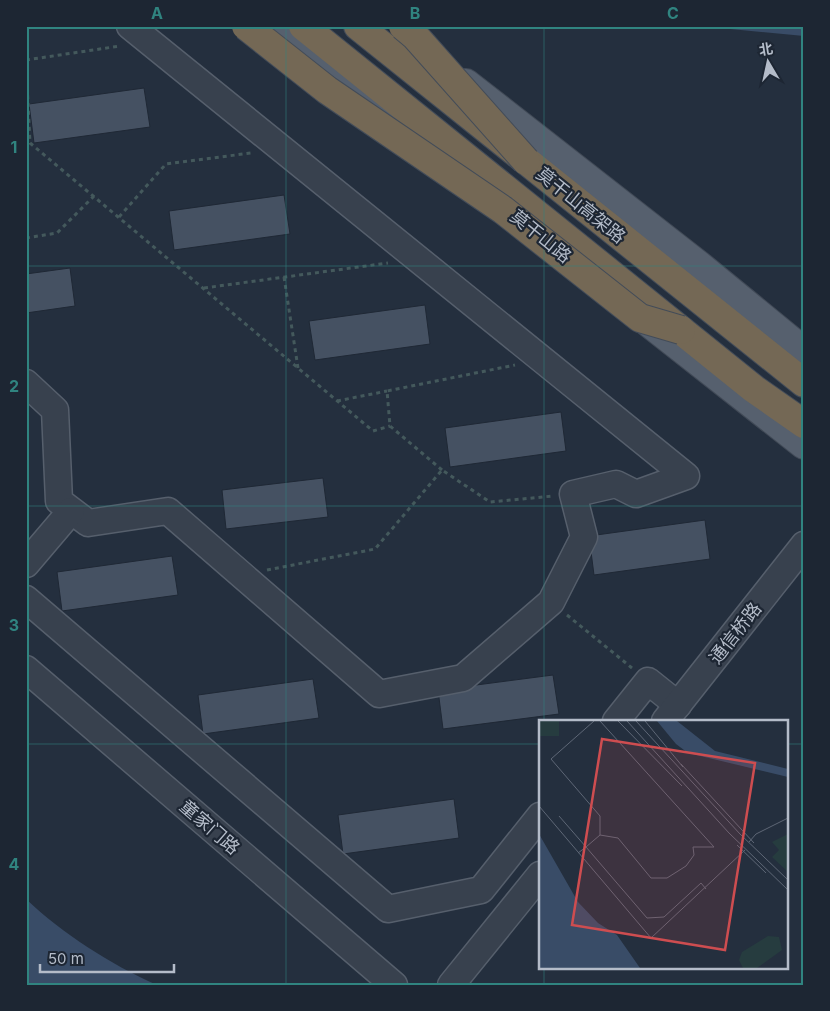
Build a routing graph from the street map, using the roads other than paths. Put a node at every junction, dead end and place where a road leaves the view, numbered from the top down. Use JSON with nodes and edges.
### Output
{"nodes":[{"id":1,"x":246,"y":26,"type":"edge"},
{"id":2,"x":279,"y":26,"type":"edge"},
{"id":3,"x":303,"y":26,"type":"edge"},
{"id":4,"x":358,"y":26,"type":"edge"},
{"id":5,"x":394,"y":26,"type":"edge"},
{"id":6,"x":403,"y":26,"type":"edge"},
{"id":7,"x":140,"y":34,"type":"edge"},
{"id":8,"x":526,"y":161,"type":"junction"},
{"id":9,"x":681,"y":330,"type":"junction"},
{"id":10,"x":804,"y":351,"type":"edge"},
{"id":11,"x":804,"y":382,"type":"edge"},
{"id":12,"x":26,"y":383,"type":"edge"},
{"id":13,"x":804,"y":424,"type":"edge"},
{"id":14,"x":804,"y":445,"type":"edge"},
{"id":15,"x":71,"y":512,"type":"junction"},
{"id":16,"x":804,"y":545,"type":"edge"},
{"id":17,"x":26,"y":564,"type":"edge"},
{"id":18,"x":26,"y":599,"type":"edge"},
{"id":19,"x":26,"y":669,"type":"edge"},
{"id":20,"x":672,"y":713,"type":"edge"},
{"id":21,"x":617,"y":720,"type":"edge"},
{"id":22,"x":539,"y":817,"type":"edge"},
{"id":23,"x":539,"y":876,"type":"edge"},
{"id":24,"x":394,"y":985,"type":"edge"},
{"id":25,"x":451,"y":985,"type":"edge"}],
"edges":[{"from":1,"to":9,"type":"highway","bridge":true},
{"from":2,"to":14,"type":"main road","name":"莫干山路"},
{"from":3,"to":9,"type":"highway"},
{"from":4,"to":8,"type":"highway","name":"莫干山高架路","bridge":true},
{"from":5,"to":10,"type":"main road"},
{"from":6,"to":8,"type":"highway","bridge":true},
{"from":7,"to":15,"type":"street"},
{"from":8,"to":11,"type":"highway","name":"莫干山高架路"},
{"from":9,"to":13,"type":"highway"},
{"from":12,"to":15,"type":"street"},
{"from":15,"to":17,"type":"street"},
{"from":16,"to":20,"type":"street","name":"通信桥路"},
{"from":18,"to":22,"type":"street"},
{"from":19,"to":24,"type":"street","name":"童家门路"},
{"from":20,"to":21,"type":"street"},
{"from":23,"to":25,"type":"street"}]}
